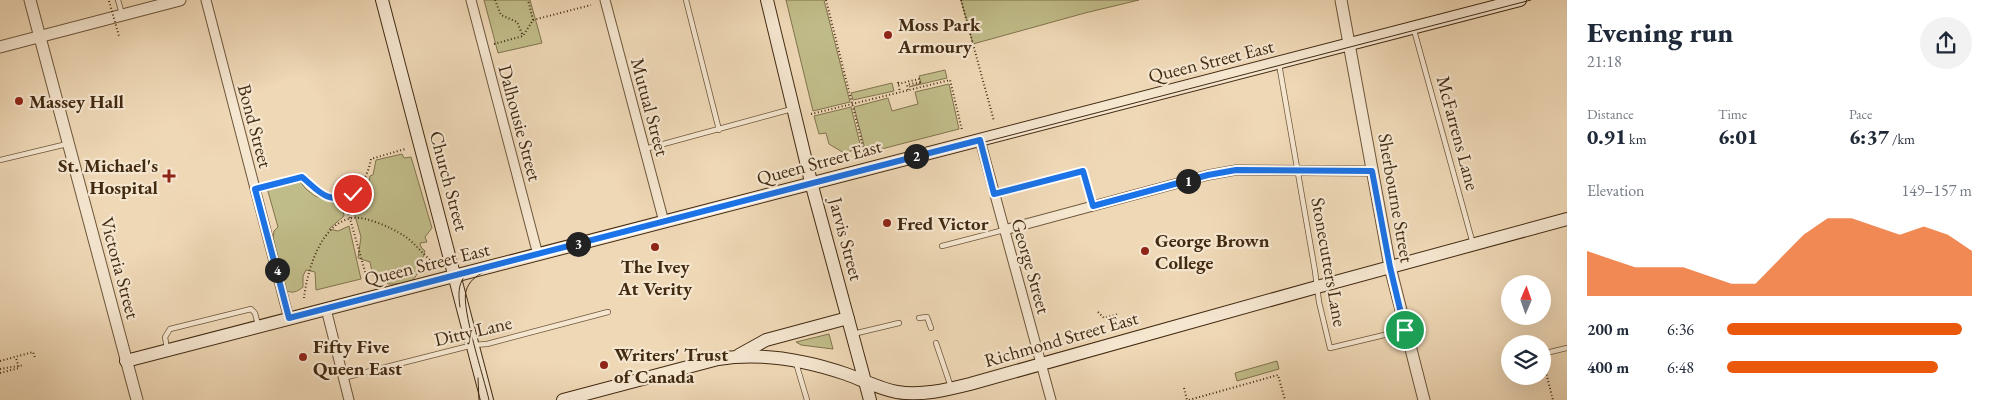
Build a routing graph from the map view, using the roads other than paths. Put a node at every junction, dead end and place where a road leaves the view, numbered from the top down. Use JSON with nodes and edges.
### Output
{"nodes":[{"id":1,"x":30,"y":0,"type":"edge"},
{"id":2,"x":118,"y":0,"type":"edge"},
{"id":3,"x":180,"y":0,"type":"edge"},
{"id":4,"x":206,"y":0,"type":"edge"},
{"id":5,"x":382,"y":0,"type":"edge"},
{"id":6,"x":471,"y":0,"type":"edge"},
{"id":7,"x":605,"y":0,"type":"edge"},
{"id":8,"x":686,"y":0,"type":"edge"},
{"id":9,"x":767,"y":0,"type":"edge"},
{"id":10,"x":1341,"y":0,"type":"edge"},
{"id":11,"x":1520,"y":0,"type":"edge"},
{"id":12,"x":122,"y":15,"type":"junction"},
{"id":13,"x":1414,"y":28,"type":"junction"},
{"id":14,"x":40,"y":37,"type":"junction"},
{"id":15,"x":1350,"y":44,"type":"junction"},
{"id":16,"x":0,"y":47,"type":"edge"},
{"id":17,"x":1278,"y":63,"type":"junction"},
{"id":18,"x":793,"y":109,"type":"junction"},
{"id":19,"x":719,"y":130,"type":"junction"},
{"id":20,"x":980,"y":140,"type":"junction"},
{"id":21,"x":68,"y":143,"type":"junction"},
{"id":22,"x":645,"y":149,"type":"junction"},
{"id":23,"x":0,"y":160,"type":"edge"},
{"id":24,"x":1297,"y":170,"type":"junction"},
{"id":25,"x":1372,"y":171,"type":"junction"},
{"id":26,"x":812,"y":184,"type":"junction"},
{"id":27,"x":994,"y":194,"type":"junction"},
{"id":28,"x":1093,"y":206,"type":"junction"},
{"id":29,"x":1567,"y":219,"type":"edge"},
{"id":30,"x":664,"y":222,"type":"junction"},
{"id":31,"x":1004,"y":230,"type":"junction"},
{"id":32,"x":1474,"y":245,"type":"junction"},
{"id":33,"x":942,"y":246,"type":"dead end"},
{"id":34,"x":538,"y":254,"type":"junction"},
{"id":35,"x":1390,"y":267,"type":"junction"},
{"id":36,"x":454,"y":276,"type":"junction"},
{"id":37,"x":1317,"y":287,"type":"junction"},
{"id":38,"x":326,"y":309,"type":"junction"},
{"id":39,"x":608,"y":312,"type":"dead end"},
{"id":40,"x":289,"y":318,"type":"junction"},
{"id":41,"x":848,"y":318,"type":"junction"},
{"id":42,"x":919,"y":318,"type":"dead end"},
{"id":43,"x":899,"y":323,"type":"dead end"},
{"id":44,"x":259,"y":326,"type":"junction"},
{"id":45,"x":931,"y":328,"type":"dead end"},
{"id":46,"x":1423,"y":332,"type":"dead end"},
{"id":47,"x":1406,"y":333,"type":"junction"},
{"id":48,"x":852,"y":334,"type":"junction"},
{"id":49,"x":936,"y":343,"type":"dead end"},
{"id":50,"x":473,"y":345,"type":"junction"},
{"id":51,"x":1567,"y":348,"type":"edge"},
{"id":52,"x":167,"y":350,"type":"junction"},
{"id":53,"x":1551,"y":352,"type":"edge"},
{"id":54,"x":739,"y":355,"type":"junction"},
{"id":55,"x":796,"y":360,"type":"junction"},
{"id":56,"x":126,"y":361,"type":"junction"},
{"id":57,"x":1041,"y":363,"type":"junction"},
{"id":58,"x":343,"y":378,"type":"junction"},
{"id":59,"x":865,"y":381,"type":"junction"},
{"id":60,"x":951,"y":388,"type":"junction"},
{"id":61,"x":137,"y":400,"type":"edge"},
{"id":62,"x":349,"y":400,"type":"edge"},
{"id":63,"x":487,"y":400,"type":"edge"},
{"id":64,"x":563,"y":400,"type":"edge"},
{"id":65,"x":807,"y":400,"type":"edge"},
{"id":66,"x":870,"y":400,"type":"edge"},
{"id":67,"x":1051,"y":400,"type":"edge"},
{"id":68,"x":1424,"y":400,"type":"edge"}],
"edges":[{"from":1,"to":14,"type":"street","name":"Victoria Street"},
{"from":2,"to":12,"type":"lane"},
{"from":3,"to":12,"type":"street"},
{"from":4,"to":40,"type":"street","name":"Bond Street"},
{"from":5,"to":36,"type":"main road","name":"Church Street"},
{"from":6,"to":34,"type":"street","name":"Dalhousie Street"},
{"from":7,"to":22,"type":"street","name":"Mutual Street"},
{"from":8,"to":19,"type":"lane"},
{"from":9,"to":18,"type":"main road","name":"Jarvis Street"},
{"from":10,"to":15,"type":"street","name":"Sherbourne Street"},
{"from":11,"to":13,"type":"main road","name":"Queen Street East"},
{"from":12,"to":14,"type":"street"},
{"from":13,"to":15,"type":"main road","name":"Queen Street East"},
{"from":13,"to":32,"type":"lane","name":"McFarrens Lane"},
{"from":14,"to":16,"type":"street"},
{"from":14,"to":21,"type":"street","name":"Victoria Street"},
{"from":15,"to":17,"type":"main road","name":"Queen Street East"},
{"from":15,"to":25,"type":"street","name":"Sherbourne Street"},
{"from":17,"to":20,"type":"main road","name":"Queen Street East"},
{"from":17,"to":24,"type":"lane","name":"Stonecutters Lane"},
{"from":18,"to":19,"type":"lane"},
{"from":18,"to":26,"type":"main road","name":"Jarvis Street"},
{"from":19,"to":22,"type":"lane"},
{"from":20,"to":26,"type":"main road","name":"Queen Street East"},
{"from":20,"to":27,"type":"street","name":"George Street"},
{"from":21,"to":23,"type":"lane"},
{"from":21,"to":56,"type":"street","name":"Victoria Street"},
{"from":22,"to":30,"type":"street","name":"Mutual Street"},
{"from":24,"to":25,"type":"street"},
{"from":24,"to":28,"type":"street"},
{"from":24,"to":37,"type":"lane","name":"Stonecutters Lane"},
{"from":25,"to":35,"type":"street","name":"Sherbourne Street"},
{"from":26,"to":30,"type":"main road","name":"Queen Street East"},
{"from":26,"to":41,"type":"main road","name":"Jarvis Street"},
{"from":27,"to":28,"type":"lane"},
{"from":27,"to":31,"type":"street","name":"George Street"},
{"from":28,"to":31,"type":"street"},
{"from":29,"to":32,"type":"main road","name":"Richmond Street East"},
{"from":30,"to":34,"type":"main road","name":"Queen Street East"},
{"from":31,"to":33,"type":"lane"},
{"from":31,"to":57,"type":"street","name":"George Street"},
{"from":32,"to":35,"type":"main road","name":"Richmond Street East"},
{"from":34,"to":36,"type":"main road","name":"Queen Street East"},
{"from":35,"to":37,"type":"main road","name":"Richmond Street East"},
{"from":35,"to":47,"type":"street","name":"Sherbourne Street"},
{"from":36,"to":38,"type":"main road","name":"Queen Street East"},
{"from":36,"to":50,"type":"main road","name":"Church Street"},
{"from":37,"to":47,"type":"lane","name":"Stonecutters Lane"},
{"from":37,"to":57,"type":"main road","name":"Richmond Street East"},
{"from":38,"to":40,"type":"main road","name":"Queen Street East"},
{"from":38,"to":58,"type":"street"},
{"from":39,"to":50,"type":"lane","name":"Ditty Lane"},
{"from":40,"to":44,"type":"main road","name":"Queen Street East"},
{"from":41,"to":48,"type":"main road","name":"Jarvis Street"},
{"from":41,"to":54,"type":"main road"},
{"from":42,"to":45,"type":"lane"},
{"from":43,"to":48,"type":"lane"},
{"from":44,"to":52,"type":"main road","name":"Queen Street East"},
{"from":44,"to":52,"type":"lane"},
{"from":46,"to":47,"type":"lane"},
{"from":47,"to":68,"type":"street","name":"Sherbourne Street"},
{"from":48,"to":59,"type":"main road","name":"Jarvis Street"},
{"from":49,"to":60,"type":"lane"},
{"from":50,"to":58,"type":"lane","name":"Ditty Lane"},
{"from":50,"to":63,"type":"main road","name":"Church Street"},
{"from":51,"to":53,"type":"lane"},
{"from":52,"to":56,"type":"main road","name":"Queen Street East"},
{"from":54,"to":55,"type":"main road","name":"Richmond Street East"},
{"from":54,"to":64,"type":"main road","name":"Richmond Street East"},
{"from":55,"to":59,"type":"main road","name":"Richmond Street East"},
{"from":55,"to":65,"type":"lane"},
{"from":56,"to":61,"type":"street","name":"Victoria Street"},
{"from":57,"to":60,"type":"main road","name":"Richmond Street East"},
{"from":57,"to":67,"type":"street","name":"George Street"},
{"from":58,"to":62,"type":"street"},
{"from":59,"to":60,"type":"main road","name":"Richmond Street East"},
{"from":59,"to":66,"type":"main road","name":"Jarvis Street"}]}
